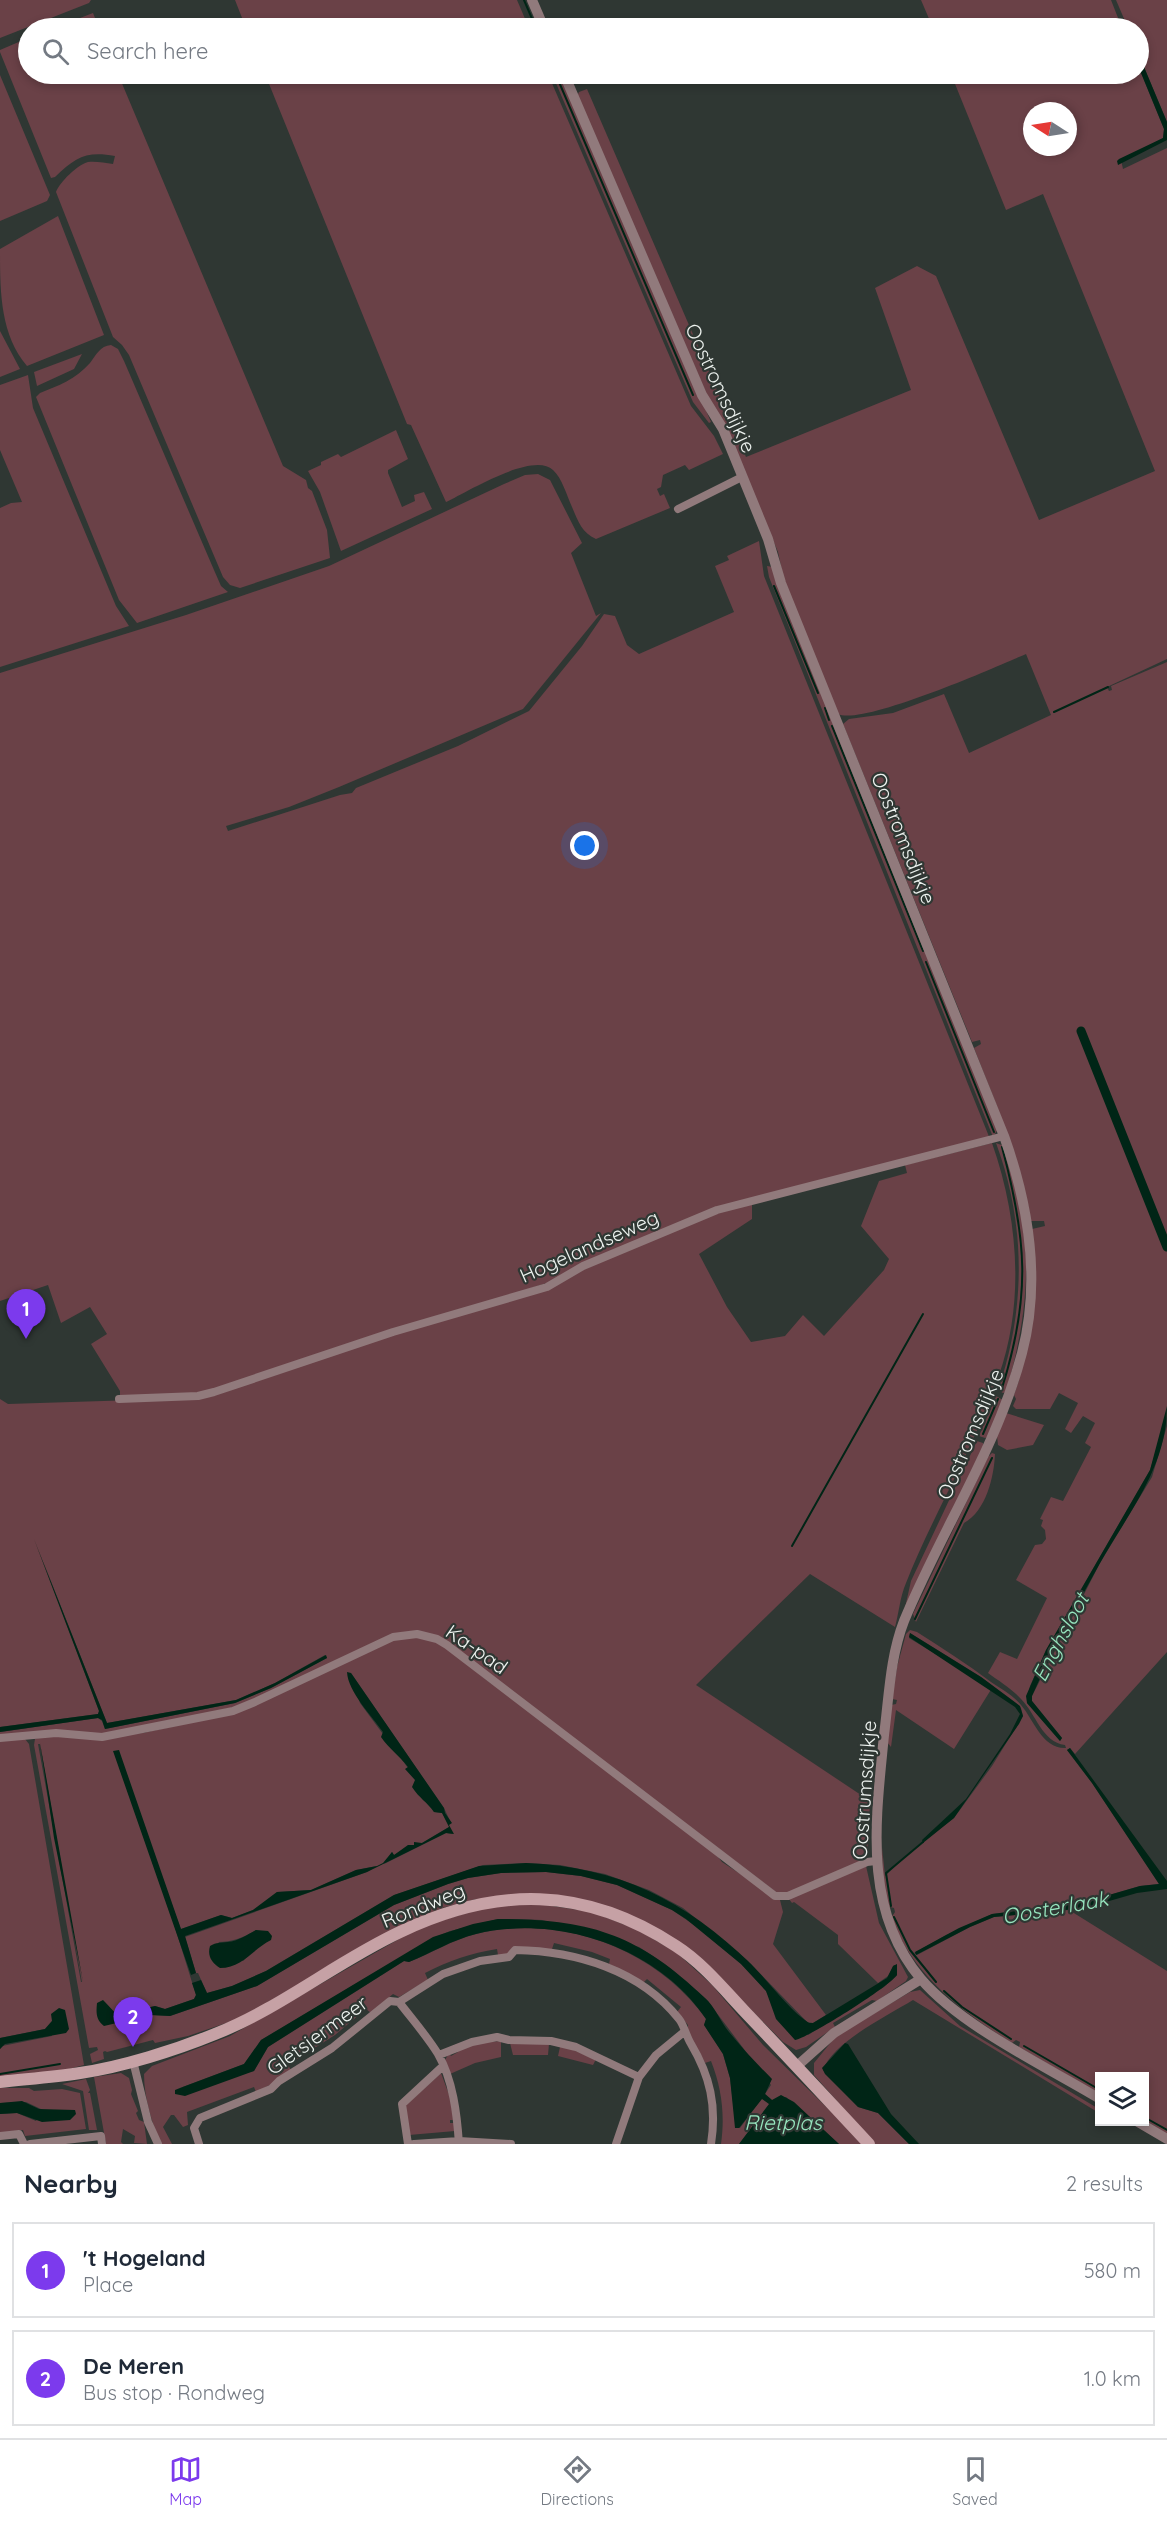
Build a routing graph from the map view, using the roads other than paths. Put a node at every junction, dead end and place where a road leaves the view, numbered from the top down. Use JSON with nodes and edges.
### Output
{"nodes":[{"id":1,"x":532,"y":0,"type":"edge"},
{"id":2,"x":540,"y":18,"type":"edge"},
{"id":3,"x":568,"y":84,"type":"edge"},
{"id":4,"x":742,"y":477,"type":"junction"},
{"id":5,"x":678,"y":509,"type":"dead end"},
{"id":6,"x":1004,"y":1136,"type":"junction"},
{"id":7,"x":119,"y":1399,"type":"dead end"},
{"id":8,"x":901,"y":1630,"type":"joint"},
{"id":9,"x":0,"y":1738,"type":"edge"},
{"id":10,"x":876,"y":1861,"type":"junction"},
{"id":11,"x":921,"y":1979,"type":"junction"},
{"id":12,"x":399,"y":2002,"type":"junction"},
{"id":13,"x":684,"y":2032,"type":"junction"},
{"id":14,"x":438,"y":2055,"type":"junction"},
{"id":15,"x":133,"y":2061,"type":"junction"},
{"id":16,"x":443,"y":2066,"type":"junction"},
{"id":17,"x":797,"y":2066,"type":"junction"},
{"id":18,"x":639,"y":2077,"type":"junction"},
{"id":19,"x":0,"y":2082,"type":"edge"},
{"id":20,"x":1095,"y":2096,"type":"edge"},
{"id":21,"x":148,"y":2122,"type":"junction"},
{"id":22,"x":1146,"y":2126,"type":"edge"},
{"id":23,"x":0,"y":2136,"type":"edge"},
{"id":24,"x":1167,"y":2139,"type":"edge"},
{"id":25,"x":459,"y":2142,"type":"edge"},
{"id":26,"x":24,"y":2144,"type":"edge"},
{"id":27,"x":30,"y":2144,"type":"edge"},
{"id":28,"x":102,"y":2144,"type":"edge"},
{"id":29,"x":149,"y":2144,"type":"edge"},
{"id":30,"x":158,"y":2144,"type":"edge"},
{"id":31,"x":199,"y":2144,"type":"edge"},
{"id":32,"x":408,"y":2144,"type":"edge"},
{"id":33,"x":414,"y":2144,"type":"edge"},
{"id":34,"x":511,"y":2144,"type":"edge"},
{"id":35,"x":616,"y":2144,"type":"edge"},
{"id":36,"x":711,"y":2144,"type":"edge"},
{"id":37,"x":870,"y":2144,"type":"edge"}],
"edges":[{"from":1,"to":2,"type":"street"},
{"from":3,"to":4,"type":"street","name":"Oostromsdijkje"},
{"from":4,"to":5,"type":"street"},
{"from":4,"to":6,"type":"street","name":"Oostromsdijkje"},
{"from":6,"to":7,"type":"street","name":"Hogelandseweg"},
{"from":6,"to":8,"type":"street","name":"Oostromsdijkje"},
{"from":8,"to":10,"type":"street","name":"Oostrumsdijkje"},
{"from":9,"to":10,"type":"street","name":"Ka-pad"},
{"from":10,"to":11,"type":"street","name":"Oostrumsdijkje"},
{"from":11,"to":17,"type":"street"},
{"from":11,"to":20,"type":"street","name":"Oostrumsdijkje"},
{"from":12,"to":13,"type":"street","name":"Gletsjermeer"},
{"from":12,"to":14,"type":"street"},
{"from":12,"to":31,"type":"street","name":"Gletsjermeer"},
{"from":13,"to":18,"type":"street"},
{"from":13,"to":36,"type":"street","name":"Gletsjermeer"},
{"from":14,"to":16,"type":"street"},
{"from":14,"to":18,"type":"street"},
{"from":15,"to":17,"type":"main road","name":"Rondweg"},
{"from":15,"to":19,"type":"main road","name":"Rondweg"},
{"from":15,"to":21,"type":"street"},
{"from":16,"to":25,"type":"street"},
{"from":16,"to":32,"type":"street"},
{"from":17,"to":37,"type":"main road","name":"Rondweg"},
{"from":18,"to":35,"type":"street"},
{"from":21,"to":29,"type":"street"},
{"from":21,"to":30,"type":"street"},
{"from":22,"to":24,"type":"street"},
{"from":23,"to":26,"type":"street"},
{"from":25,"to":33,"type":"street"},
{"from":25,"to":34,"type":"street"},
{"from":27,"to":28,"type":"street"}]}
